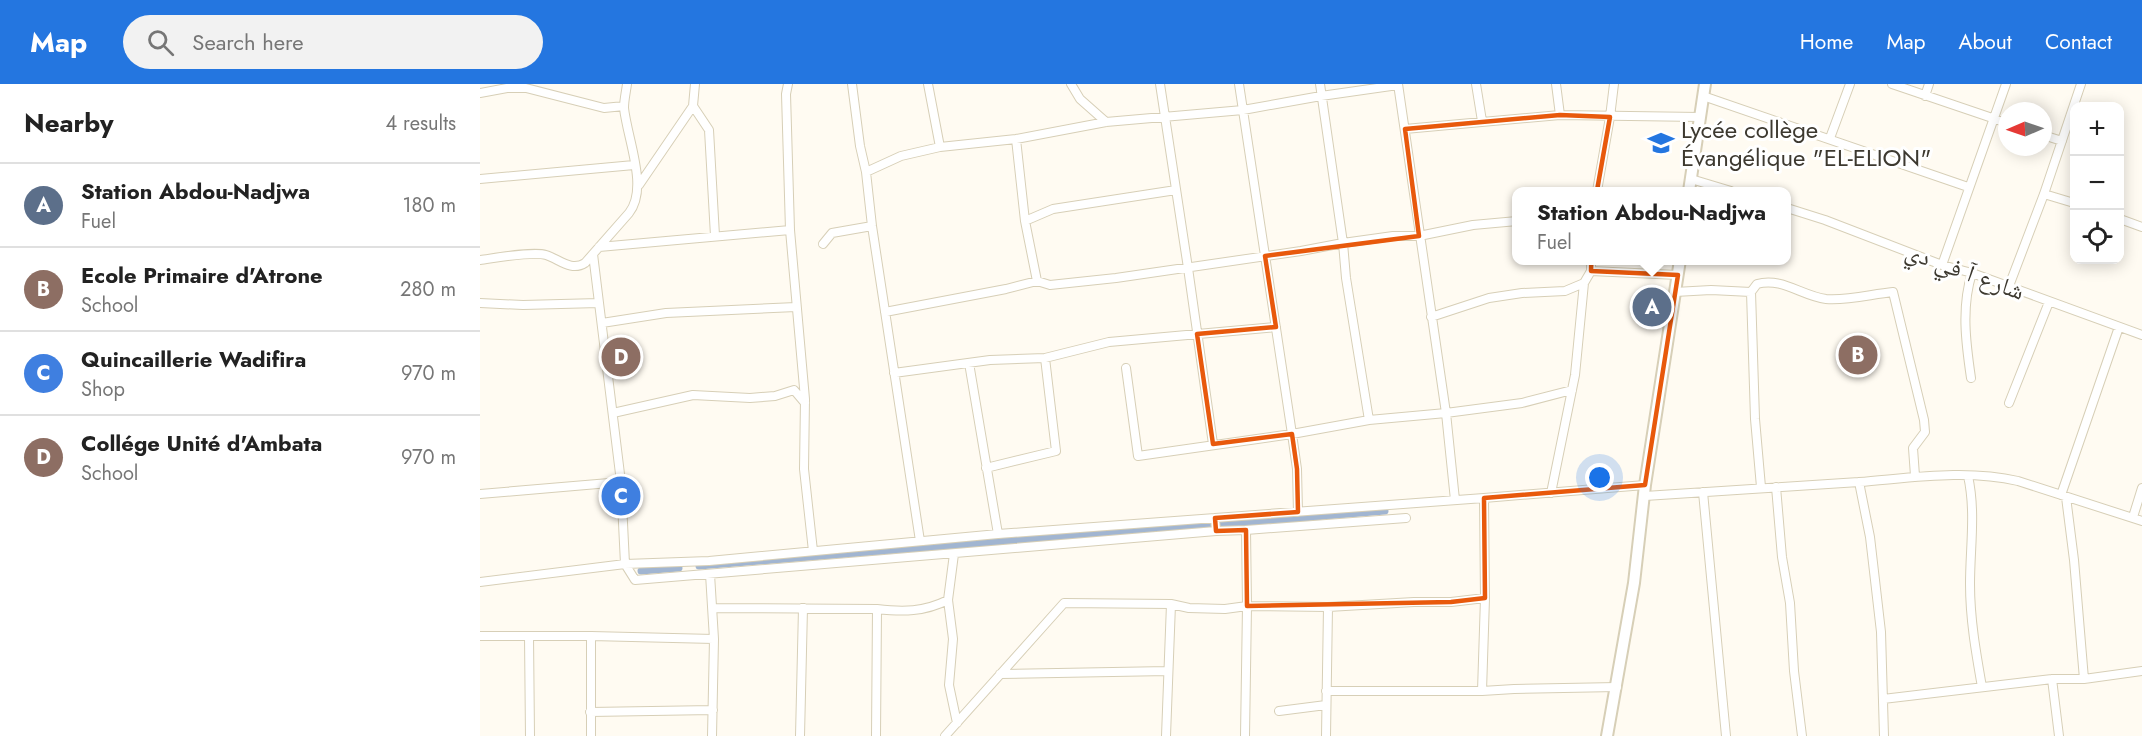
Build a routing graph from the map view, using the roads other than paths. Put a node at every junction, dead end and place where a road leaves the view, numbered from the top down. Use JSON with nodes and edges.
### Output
{"nodes":[{"id":1,"x":627,"y":84,"type":"edge"},
{"id":2,"x":695,"y":84,"type":"edge"},
{"id":3,"x":788,"y":84,"type":"edge"},
{"id":4,"x":852,"y":84,"type":"edge"},
{"id":5,"x":928,"y":84,"type":"edge"},
{"id":6,"x":1071,"y":84,"type":"edge"},
{"id":7,"x":1160,"y":84,"type":"edge"},
{"id":8,"x":1239,"y":84,"type":"edge"},
{"id":9,"x":1320,"y":84,"type":"edge"},
{"id":10,"x":1476,"y":84,"type":"edge"},
{"id":11,"x":1556,"y":84,"type":"edge"},
{"id":12,"x":1614,"y":84,"type":"edge"},
{"id":13,"x":1705,"y":84,"type":"edge"},
{"id":14,"x":1850,"y":84,"type":"edge"},
{"id":15,"x":1892,"y":84,"type":"edge"},
{"id":16,"x":1929,"y":84,"type":"edge"},
{"id":17,"x":2006,"y":84,"type":"edge"},
{"id":18,"x":2081,"y":84,"type":"edge"},
{"id":19,"x":1398,"y":85,"type":"edge"},
{"id":20,"x":490,"y":88,"type":"edge"},
{"id":21,"x":480,"y":93,"type":"edge"},
{"id":22,"x":1321,"y":96,"type":"junction"},
{"id":23,"x":1703,"y":96,"type":"junction"},
{"id":24,"x":1925,"y":96,"type":"junction"},
{"id":25,"x":624,"y":106,"type":"junction"},
{"id":26,"x":693,"y":106,"type":"junction"},
{"id":27,"x":1243,"y":110,"type":"junction"},
{"id":28,"x":1165,"y":116,"type":"junction"},
{"id":29,"x":1560,"y":116,"type":"junction"},
{"id":30,"x":1610,"y":117,"type":"junction"},
{"id":31,"x":1700,"y":117,"type":"junction"},
{"id":32,"x":1994,"y":119,"type":"junction"},
{"id":33,"x":1998,"y":120,"type":"edge"},
{"id":34,"x":1482,"y":121,"type":"junction"},
{"id":35,"x":1106,"y":122,"type":"junction"},
{"id":36,"x":1405,"y":129,"type":"junction"},
{"id":37,"x":1830,"y":138,"type":"junction"},
{"id":38,"x":2052,"y":138,"type":"edge"},
{"id":39,"x":1016,"y":139,"type":"junction"},
{"id":40,"x":2062,"y":141,"type":"junction"},
{"id":41,"x":940,"y":147,"type":"junction"},
{"id":42,"x":634,"y":165,"type":"junction"},
{"id":43,"x":866,"y":172,"type":"junction"},
{"id":44,"x":480,"y":179,"type":"edge"},
{"id":45,"x":1691,"y":179,"type":"junction"},
{"id":46,"x":639,"y":185,"type":"junction"},
{"id":47,"x":1598,"y":187,"type":"edge"},
{"id":48,"x":1690,"y":187,"type":"edge"},
{"id":49,"x":1716,"y":187,"type":"edge"},
{"id":50,"x":1968,"y":187,"type":"junction"},
{"id":51,"x":1176,"y":190,"type":"junction"},
{"id":52,"x":2044,"y":194,"type":"junction"},
{"id":53,"x":2070,"y":202,"type":"edge"},
{"id":54,"x":1791,"y":209,"type":"edge"},
{"id":55,"x":1025,"y":220,"type":"junction"},
{"id":56,"x":2124,"y":220,"type":"edge"},
{"id":57,"x":1512,"y":221,"type":"edge"},
{"id":58,"x":872,"y":226,"type":"junction"},
{"id":59,"x":2142,"y":227,"type":"edge"},
{"id":60,"x":790,"y":230,"type":"junction"},
{"id":61,"x":715,"y":236,"type":"junction"},
{"id":62,"x":1419,"y":236,"type":"junction"},
{"id":63,"x":1343,"y":243,"type":"junction"},
{"id":64,"x":823,"y":244,"type":"dead end"},
{"id":65,"x":596,"y":250,"type":"junction"},
{"id":66,"x":1265,"y":256,"type":"junction"},
{"id":67,"x":480,"y":260,"type":"edge"},
{"id":68,"x":1592,"y":265,"type":"edge"},
{"id":69,"x":1679,"y":265,"type":"edge"},
{"id":70,"x":1942,"y":265,"type":"junction"},
{"id":71,"x":1188,"y":268,"type":"junction"},
{"id":72,"x":1591,"y":272,"type":"junction"},
{"id":73,"x":1972,"y":273,"type":"junction"},
{"id":74,"x":1678,"y":275,"type":"junction"},
{"id":75,"x":1037,"y":281,"type":"junction"},
{"id":76,"x":1584,"y":283,"type":"junction"},
{"id":77,"x":2008,"y":286,"type":"junction"},
{"id":78,"x":1675,"y":292,"type":"junction"},
{"id":79,"x":1751,"y":292,"type":"junction"},
{"id":80,"x":2049,"y":302,"type":"junction"},
{"id":81,"x":480,"y":303,"type":"edge"},
{"id":82,"x":599,"y":303,"type":"junction"},
{"id":83,"x":796,"y":307,"type":"junction"},
{"id":84,"x":885,"y":312,"type":"junction"},
{"id":85,"x":1431,"y":317,"type":"junction"},
{"id":86,"x":602,"y":323,"type":"junction"},
{"id":87,"x":1276,"y":327,"type":"junction"},
{"id":88,"x":2119,"y":327,"type":"junction"},
{"id":89,"x":1197,"y":334,"type":"junction"},
{"id":90,"x":2142,"y":335,"type":"edge"},
{"id":91,"x":1045,"y":358,"type":"junction"},
{"id":92,"x":969,"y":363,"type":"junction"},
{"id":93,"x":1126,"y":368,"type":"dead end"},
{"id":94,"x":894,"y":373,"type":"junction"},
{"id":95,"x":1971,"y":378,"type":"dead end"},
{"id":96,"x":1572,"y":390,"type":"junction"},
{"id":97,"x":2009,"y":403,"type":"dead end"},
{"id":98,"x":805,"y":404,"type":"junction"},
{"id":99,"x":613,"y":413,"type":"junction"},
{"id":100,"x":1446,"y":413,"type":"junction"},
{"id":101,"x":1369,"y":420,"type":"junction"},
{"id":102,"x":1292,"y":434,"type":"junction"},
{"id":103,"x":1213,"y":444,"type":"junction"},
{"id":104,"x":986,"y":468,"type":"junction"},
{"id":105,"x":1915,"y":476,"type":"junction"},
{"id":106,"x":1968,"y":476,"type":"junction"},
{"id":107,"x":621,"y":482,"type":"junction"},
{"id":108,"x":1859,"y":482,"type":"junction"},
{"id":109,"x":1761,"y":487,"type":"junction"},
{"id":110,"x":1776,"y":487,"type":"junction"},
{"id":111,"x":2142,"y":488,"type":"edge"},
{"id":112,"x":1645,"y":490,"type":"junction"},
{"id":113,"x":1703,"y":492,"type":"junction"},
{"id":114,"x":1551,"y":493,"type":"junction"},
{"id":115,"x":480,"y":494,"type":"edge"},
{"id":116,"x":2063,"y":496,"type":"junction"},
{"id":117,"x":1484,"y":498,"type":"junction"},
{"id":118,"x":1455,"y":501,"type":"junction"},
{"id":119,"x":1298,"y":513,"type":"junction"},
{"id":120,"x":1215,"y":518,"type":"junction"},
{"id":121,"x":1406,"y":518,"type":"dead end"},
{"id":122,"x":2133,"y":518,"type":"junction"},
{"id":123,"x":2142,"y":521,"type":"edge"},
{"id":124,"x":1246,"y":530,"type":"junction"},
{"id":125,"x":1216,"y":531,"type":"junction"},
{"id":126,"x":998,"y":534,"type":"junction"},
{"id":127,"x":920,"y":542,"type":"junction"},
{"id":128,"x":813,"y":551,"type":"junction"},
{"id":129,"x":954,"y":554,"type":"junction"},
{"id":130,"x":625,"y":564,"type":"junction"},
{"id":131,"x":710,"y":574,"type":"junction"},
{"id":132,"x":480,"y":582,"type":"edge"},
{"id":133,"x":1485,"y":598,"type":"junction"},
{"id":134,"x":948,"y":600,"type":"junction"},
{"id":135,"x":1171,"y":604,"type":"junction"},
{"id":136,"x":1248,"y":606,"type":"junction"},
{"id":137,"x":1328,"y":607,"type":"junction"},
{"id":138,"x":713,"y":608,"type":"junction"},
{"id":139,"x":803,"y":608,"type":"junction"},
{"id":140,"x":877,"y":609,"type":"junction"},
{"id":141,"x":480,"y":636,"type":"edge"},
{"id":142,"x":529,"y":636,"type":"junction"},
{"id":143,"x":591,"y":636,"type":"junction"},
{"id":144,"x":714,"y":639,"type":"junction"},
{"id":145,"x":1168,"y":671,"type":"junction"},
{"id":146,"x":2142,"y":671,"type":"edge"},
{"id":147,"x":1000,"y":674,"type":"junction"},
{"id":148,"x":2052,"y":679,"type":"junction"},
{"id":149,"x":2084,"y":679,"type":"junction"},
{"id":150,"x":1617,"y":687,"type":"junction"},
{"id":151,"x":1982,"y":687,"type":"junction"},
{"id":152,"x":1326,"y":691,"type":"junction"},
{"id":153,"x":1482,"y":691,"type":"junction"},
{"id":154,"x":1883,"y":699,"type":"junction"},
{"id":155,"x":1326,"y":705,"type":"junction"},
{"id":156,"x":713,"y":710,"type":"junction"},
{"id":157,"x":1279,"y":711,"type":"dead end"},
{"id":158,"x":590,"y":712,"type":"junction"},
{"id":159,"x":957,"y":723,"type":"junction"},
{"id":160,"x":530,"y":736,"type":"edge"},
{"id":161,"x":591,"y":736,"type":"edge"},
{"id":162,"x":712,"y":736,"type":"edge"},
{"id":163,"x":800,"y":736,"type":"edge"},
{"id":164,"x":876,"y":736,"type":"edge"},
{"id":165,"x":945,"y":736,"type":"edge"},
{"id":166,"x":1166,"y":736,"type":"edge"},
{"id":167,"x":1245,"y":736,"type":"edge"},
{"id":168,"x":1326,"y":736,"type":"edge"},
{"id":169,"x":1608,"y":736,"type":"edge"},
{"id":170,"x":1726,"y":736,"type":"edge"},
{"id":171,"x":1802,"y":736,"type":"edge"},
{"id":172,"x":1884,"y":736,"type":"edge"},
{"id":173,"x":2059,"y":736,"type":"edge"}],
"edges":[{"from":1,"to":25,"type":"street"},
{"from":2,"to":26,"type":"street"},
{"from":3,"to":60,"type":"street"},
{"from":4,"to":43,"type":"street"},
{"from":5,"to":41,"type":"street"},
{"from":6,"to":35,"type":"street"},
{"from":7,"to":28,"type":"street"},
{"from":8,"to":27,"type":"street"},
{"from":9,"to":22,"type":"street"},
{"from":10,"to":34,"type":"street"},
{"from":11,"to":29,"type":"street"},
{"from":12,"to":30,"type":"street"},
{"from":13,"to":23,"type":"street"},
{"from":14,"to":37,"type":"street"},
{"from":15,"to":24,"type":"street"},
{"from":16,"to":24,"type":"street"},
{"from":17,"to":32,"type":"street"},
{"from":18,"to":40,"type":"street"},
{"from":19,"to":22,"type":"street"},
{"from":19,"to":36,"type":"street"},
{"from":20,"to":21,"type":"street"},
{"from":20,"to":25,"type":"street"},
{"from":22,"to":27,"type":"street"},
{"from":22,"to":63,"type":"street"},
{"from":23,"to":31,"type":"street"},
{"from":23,"to":37,"type":"street"},
{"from":24,"to":32,"type":"street"},
{"from":25,"to":42,"type":"street"},
{"from":26,"to":46,"type":"street"},
{"from":26,"to":61,"type":"street"},
{"from":27,"to":28,"type":"street"},
{"from":27,"to":66,"type":"street"},
{"from":28,"to":35,"type":"street"},
{"from":28,"to":51,"type":"street"},
{"from":29,"to":30,"type":"street"},
{"from":29,"to":34,"type":"street"},
{"from":30,"to":31,"type":"street"},
{"from":30,"to":47,"type":"street"},
{"from":31,"to":45,"type":"street"},
{"from":32,"to":33,"type":"street"},
{"from":32,"to":50,"type":"street"},
{"from":34,"to":36,"type":"street"},
{"from":35,"to":39,"type":"street"},
{"from":36,"to":62,"type":"street"},
{"from":37,"to":50,"type":"street"},
{"from":38,"to":40,"type":"street"},
{"from":39,"to":41,"type":"street"},
{"from":39,"to":55,"type":"street"},
{"from":40,"to":52,"type":"street"},
{"from":41,"to":43,"type":"street"},
{"from":42,"to":44,"type":"street"},
{"from":42,"to":46,"type":"street"},
{"from":43,"to":58,"type":"street"},
{"from":45,"to":48,"type":"street"},
{"from":45,"to":49,"type":"street"},
{"from":46,"to":65,"type":"street"},
{"from":50,"to":70,"type":"street"},
{"from":51,"to":55,"type":"street"},
{"from":51,"to":71,"type":"street"},
{"from":52,"to":53,"type":"street"},
{"from":52,"to":77,"type":"street"},
{"from":54,"to":70,"type":"street","name":"شارع آ في دي"},
{"from":55,"to":75,"type":"street"},
{"from":56,"to":59,"type":"street"},
{"from":57,"to":62,"type":"street"},
{"from":58,"to":64,"type":"street"},
{"from":58,"to":84,"type":"street"},
{"from":60,"to":61,"type":"street"},
{"from":60,"to":83,"type":"street"},
{"from":61,"to":65,"type":"street"},
{"from":62,"to":63,"type":"street"},
{"from":62,"to":85,"type":"street"},
{"from":63,"to":66,"type":"street"},
{"from":63,"to":101,"type":"street"},
{"from":65,"to":67,"type":"street"},
{"from":65,"to":82,"type":"street"},
{"from":66,"to":71,"type":"street"},
{"from":66,"to":87,"type":"street"},
{"from":68,"to":72,"type":"street"},
{"from":69,"to":74,"type":"street"},
{"from":70,"to":73,"type":"street","name":"شارع آ في دي"},
{"from":71,"to":75,"type":"street"},
{"from":71,"to":89,"type":"street"},
{"from":72,"to":74,"type":"street"},
{"from":72,"to":76,"type":"street"},
{"from":73,"to":77,"type":"street","name":"شارع آ في دي"},
{"from":73,"to":95,"type":"street"},
{"from":74,"to":78,"type":"street"},
{"from":75,"to":84,"type":"street"},
{"from":76,"to":85,"type":"street"},
{"from":76,"to":96,"type":"street"},
{"from":77,"to":80,"type":"street","name":"شارع آ في دي"},
{"from":78,"to":79,"type":"street"},
{"from":78,"to":112,"type":"street"},
{"from":79,"to":105,"type":"street"},
{"from":79,"to":109,"type":"street"},
{"from":80,"to":88,"type":"street","name":"شارع آ في دي"},
{"from":80,"to":97,"type":"street"},
{"from":81,"to":82,"type":"street"},
{"from":82,"to":86,"type":"street"},
{"from":83,"to":86,"type":"street"},
{"from":83,"to":98,"type":"street"},
{"from":84,"to":94,"type":"street"},
{"from":85,"to":100,"type":"street"},
{"from":86,"to":99,"type":"street"},
{"from":87,"to":89,"type":"street"},
{"from":87,"to":102,"type":"street"},
{"from":88,"to":90,"type":"street","name":"شارع آ في دي"},
{"from":88,"to":116,"type":"street"},
{"from":89,"to":91,"type":"street"},
{"from":89,"to":103,"type":"street"},
{"from":91,"to":92,"type":"street"},
{"from":91,"to":104,"type":"street"},
{"from":92,"to":94,"type":"street"},
{"from":92,"to":104,"type":"street"},
{"from":93,"to":103,"type":"street"},
{"from":94,"to":127,"type":"street"},
{"from":96,"to":100,"type":"street"},
{"from":96,"to":114,"type":"street"},
{"from":98,"to":99,"type":"street"},
{"from":98,"to":128,"type":"street"},
{"from":99,"to":107,"type":"street"},
{"from":100,"to":101,"type":"street"},
{"from":100,"to":118,"type":"street"},
{"from":101,"to":102,"type":"street"},
{"from":102,"to":103,"type":"street"},
{"from":102,"to":119,"type":"street"},
{"from":104,"to":126,"type":"street"},
{"from":105,"to":106,"type":"street"},
{"from":105,"to":108,"type":"street"},
{"from":106,"to":116,"type":"street"},
{"from":106,"to":151,"type":"street"},
{"from":107,"to":115,"type":"street"},
{"from":107,"to":130,"type":"street"},
{"from":108,"to":110,"type":"street"},
{"from":108,"to":154,"type":"street"},
{"from":109,"to":110,"type":"street"},
{"from":109,"to":113,"type":"street"},
{"from":110,"to":171,"type":"street"},
{"from":111,"to":122,"type":"street"},
{"from":112,"to":113,"type":"street"},
{"from":112,"to":114,"type":"street"},
{"from":112,"to":150,"type":"street"},
{"from":113,"to":170,"type":"street"},
{"from":114,"to":117,"type":"street"},
{"from":116,"to":122,"type":"street"},
{"from":116,"to":149,"type":"street"},
{"from":117,"to":118,"type":"street"},
{"from":117,"to":133,"type":"street"},
{"from":118,"to":119,"type":"street"},
{"from":119,"to":120,"type":"street"},
{"from":120,"to":125,"type":"street"},
{"from":120,"to":126,"type":"street"},
{"from":121,"to":124,"type":"street"},
{"from":122,"to":123,"type":"street"},
{"from":124,"to":125,"type":"street"},
{"from":124,"to":136,"type":"street"},
{"from":125,"to":129,"type":"street"},
{"from":126,"to":127,"type":"street"},
{"from":127,"to":128,"type":"street"},
{"from":128,"to":130,"type":"street"},
{"from":129,"to":131,"type":"street"},
{"from":129,"to":134,"type":"street"},
{"from":130,"to":131,"type":"street"},
{"from":130,"to":132,"type":"street"},
{"from":131,"to":138,"type":"street"},
{"from":133,"to":137,"type":"street"},
{"from":133,"to":153,"type":"street"},
{"from":134,"to":140,"type":"street"},
{"from":134,"to":159,"type":"street"},
{"from":135,"to":136,"type":"street"},
{"from":135,"to":145,"type":"street"},
{"from":135,"to":147,"type":"street"},
{"from":136,"to":137,"type":"street"},
{"from":136,"to":167,"type":"street"},
{"from":137,"to":152,"type":"street"},
{"from":138,"to":139,"type":"street"},
{"from":138,"to":144,"type":"street"},
{"from":139,"to":140,"type":"street"},
{"from":139,"to":163,"type":"street"},
{"from":140,"to":164,"type":"street"},
{"from":141,"to":142,"type":"street"},
{"from":142,"to":143,"type":"street"},
{"from":142,"to":160,"type":"street"},
{"from":143,"to":144,"type":"street"},
{"from":143,"to":158,"type":"street"},
{"from":144,"to":156,"type":"street"},
{"from":145,"to":147,"type":"street"},
{"from":145,"to":166,"type":"street"},
{"from":146,"to":149,"type":"street"},
{"from":147,"to":159,"type":"street"},
{"from":148,"to":149,"type":"street"},
{"from":148,"to":151,"type":"street"},
{"from":148,"to":173,"type":"street"},
{"from":150,"to":153,"type":"street"},
{"from":150,"to":169,"type":"street"},
{"from":151,"to":154,"type":"street"},
{"from":152,"to":153,"type":"street"},
{"from":152,"to":155,"type":"street"},
{"from":154,"to":172,"type":"street"},
{"from":155,"to":157,"type":"street"},
{"from":155,"to":168,"type":"street"},
{"from":156,"to":158,"type":"street"},
{"from":156,"to":162,"type":"street"},
{"from":158,"to":161,"type":"street"},
{"from":159,"to":165,"type":"street"}]}
